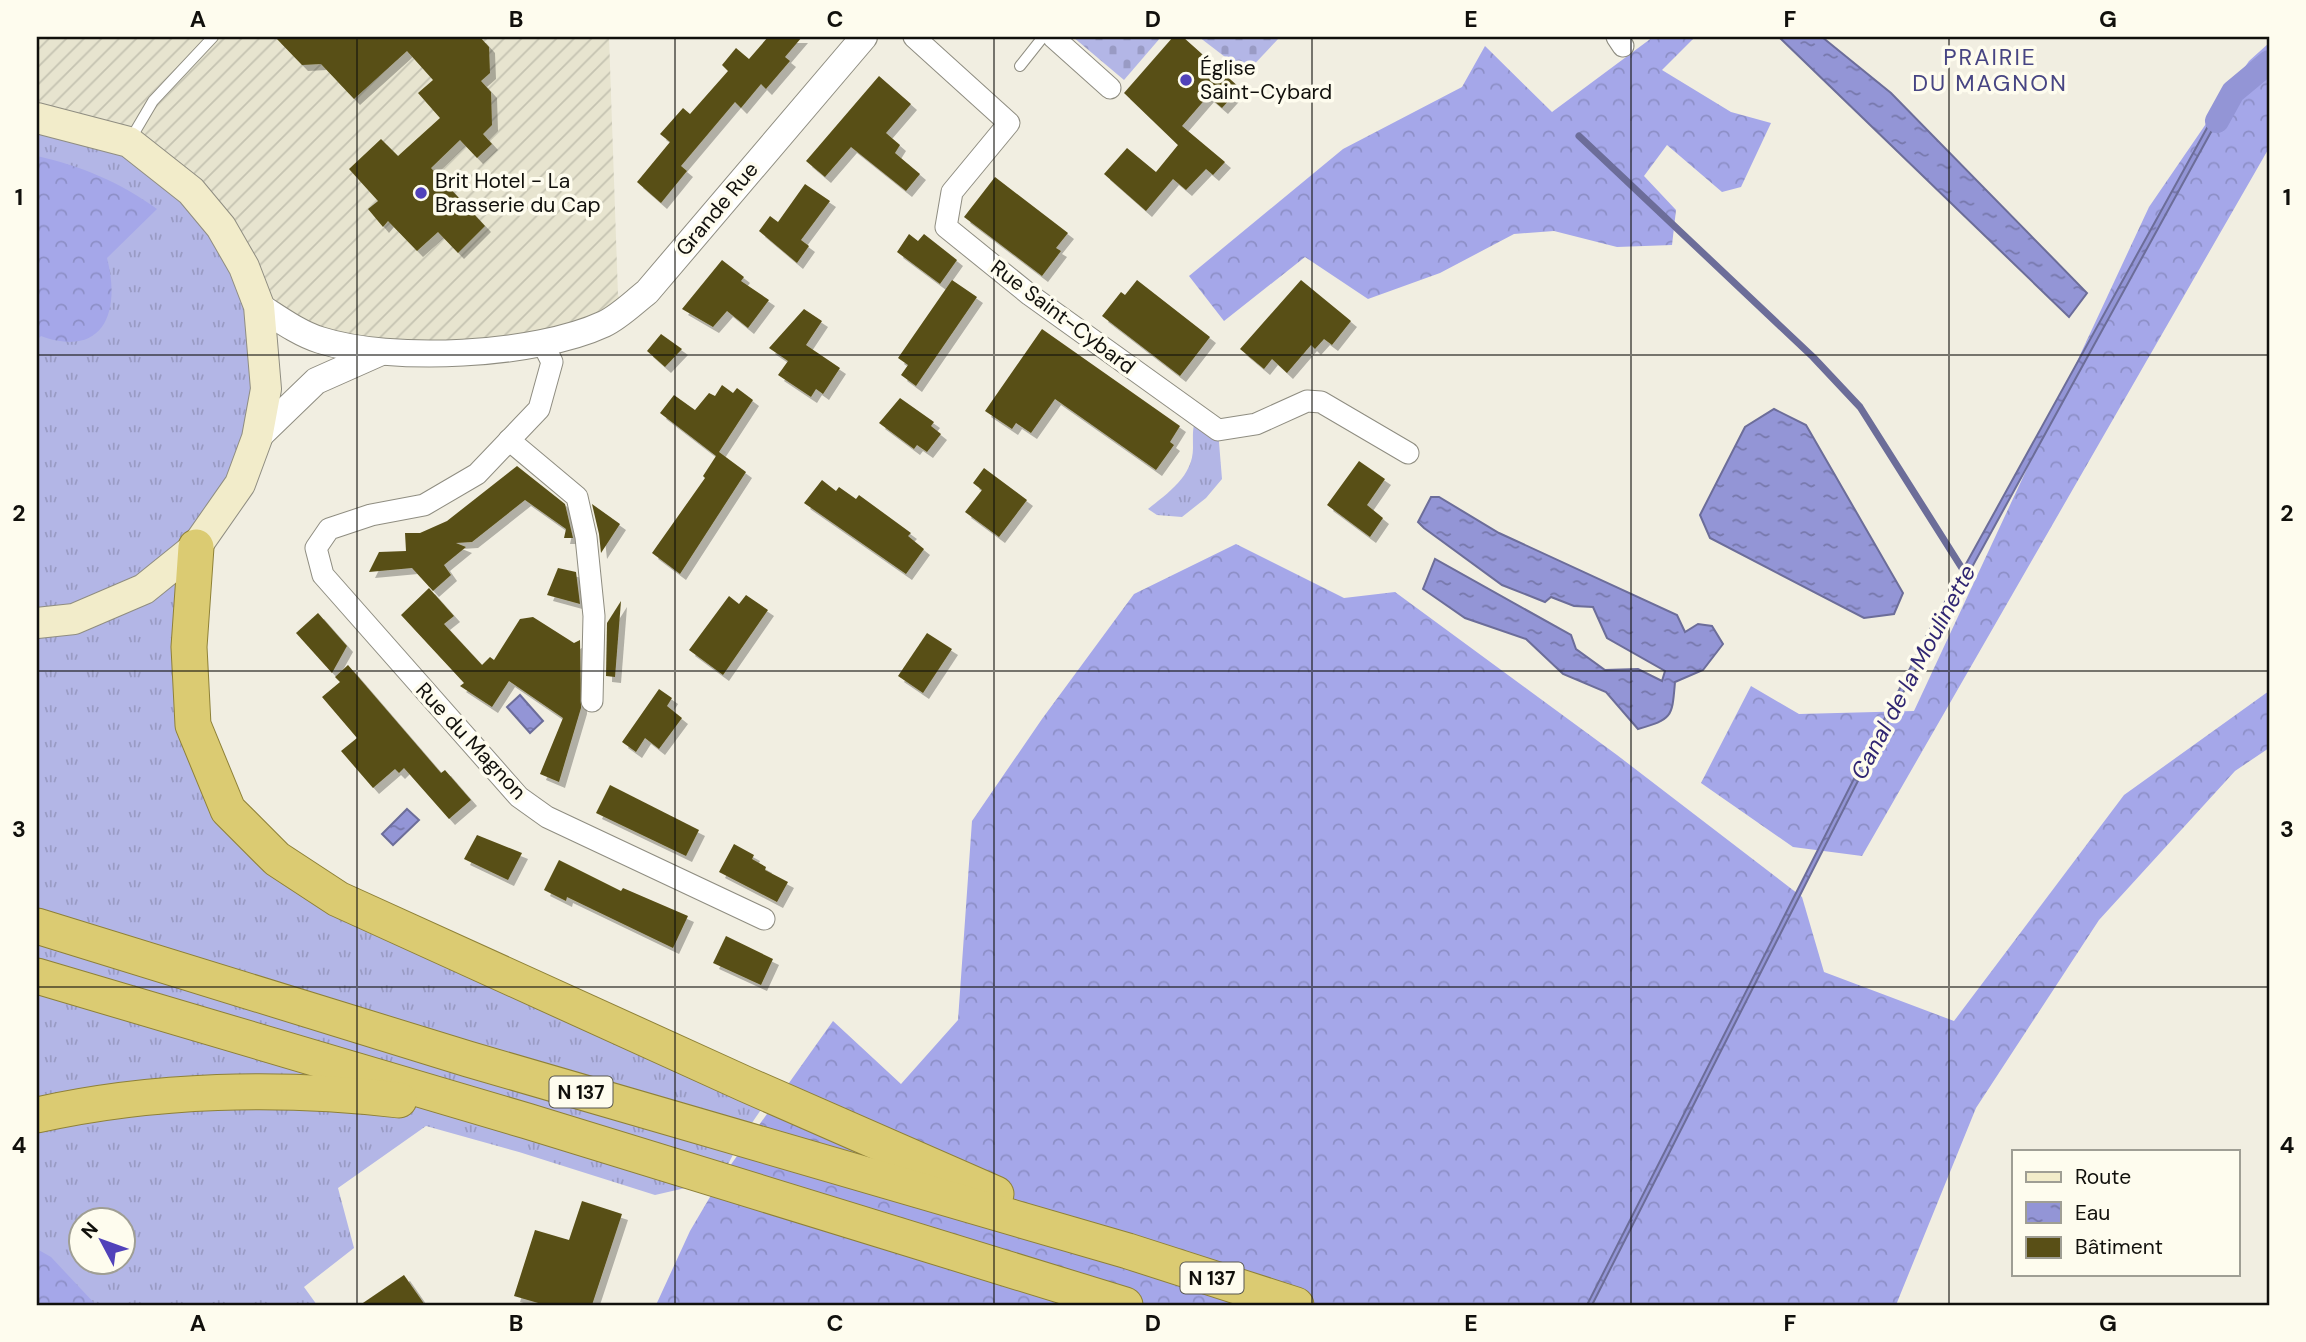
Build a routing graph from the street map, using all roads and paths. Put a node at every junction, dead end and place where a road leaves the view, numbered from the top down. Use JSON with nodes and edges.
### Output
{"nodes":[{"id":1,"x":213,"y":37,"type":"edge"},
{"id":2,"x":864,"y":37,"type":"edge"},
{"id":3,"x":914,"y":37,"type":"edge"},
{"id":4,"x":1044,"y":37,"type":"edge"},
{"id":5,"x":1053,"y":37,"type":"edge"},
{"id":6,"x":1020,"y":66,"type":"dead end"},
{"id":7,"x":1110,"y":88,"type":"dead end"},
{"id":8,"x":37,"y":118,"type":"edge"},
{"id":9,"x":129,"y":142,"type":"junction"},
{"id":10,"x":259,"y":306,"type":"junction"},
{"id":11,"x":542,"y":342,"type":"junction"},
{"id":12,"x":379,"y":353,"type":"junction"},
{"id":13,"x":257,"y":438,"type":"junction"},
{"id":14,"x":509,"y":440,"type":"junction"},
{"id":15,"x":1408,"y":453,"type":"dead end"},
{"id":16,"x":196,"y":547,"type":"junction"},
{"id":17,"x":37,"y":623,"type":"edge"},
{"id":18,"x":592,"y":701,"type":"dead end"},
{"id":19,"x":764,"y":919,"type":"dead end"},
{"id":20,"x":37,"y":926,"type":"edge"},
{"id":21,"x":37,"y":976,"type":"edge"},
{"id":22,"x":37,"y":1115,"type":"edge"},
{"id":23,"x":527,"y":1121,"type":"junction"},
{"id":24,"x":1128,"y":1251,"type":"junction"},
{"id":25,"x":1125,"y":1305,"type":"edge"},
{"id":26,"x":1296,"y":1305,"type":"edge"}],
"edges":[{"from":1,"to":9,"type":"lane"},
{"from":2,"to":11,"type":"street","name":"Grande Rue"},
{"from":3,"to":15,"type":"street","name":"Rue Saint-Cybard"},
{"from":4,"to":6,"type":"lane"},
{"from":5,"to":7,"type":"street"},
{"from":8,"to":9,"type":"main road"},
{"from":9,"to":10,"type":"main road"},
{"from":10,"to":12,"type":"street","name":"Grande Rue"},
{"from":10,"to":13,"type":"main road"},
{"from":11,"to":12,"type":"street","name":"Grande Rue"},
{"from":11,"to":14,"type":"street"},
{"from":12,"to":13,"type":"street","name":"Grande Rue"},
{"from":13,"to":16,"type":"main road"},
{"from":14,"to":18,"type":"street"},
{"from":14,"to":19,"type":"street","name":"Rue du Magnon"},
{"from":16,"to":17,"type":"main road"},
{"from":16,"to":24,"type":"highway","number":"N 137"},
{"from":20,"to":24,"type":"highway","number":"N 137"},
{"from":21,"to":23,"type":"highway","number":"N 137"},
{"from":22,"to":23,"type":"highway"},
{"from":23,"to":25,"type":"highway","number":"N 137"},
{"from":24,"to":26,"type":"highway","number":"N 137"}]}
